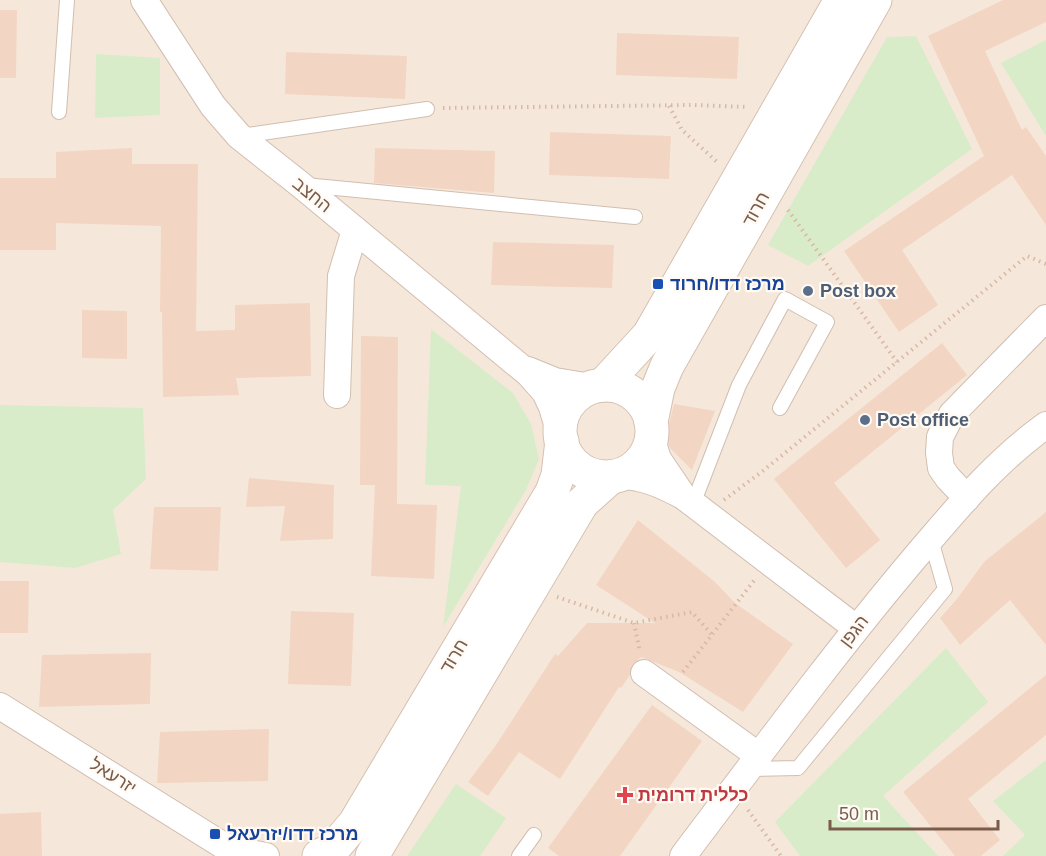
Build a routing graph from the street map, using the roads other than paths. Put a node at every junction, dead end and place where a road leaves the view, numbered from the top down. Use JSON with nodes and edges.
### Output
{"nodes":[{"id":1,"x":67,"y":0,"type":"edge"},
{"id":2,"x":144,"y":0,"type":"edge"},
{"id":3,"x":841,"y":0,"type":"edge"},
{"id":4,"x":875,"y":0,"type":"edge"},
{"id":5,"x":427,"y":108,"type":"road end"},
{"id":6,"x":59,"y":112,"type":"dead end"},
{"id":7,"x":239,"y":136,"type":"junction"},
{"id":8,"x":754,"y":181,"type":"junction"},
{"id":9,"x":301,"y":185,"type":"junction"},
{"id":10,"x":635,"y":217,"type":"dead end"},
{"id":11,"x":355,"y":230,"type":"junction"},
{"id":12,"x":1046,"y":318,"type":"edge"},
{"id":13,"x":513,"y":360,"type":"junction"},
{"id":14,"x":597,"y":386,"type":"junction"},
{"id":15,"x":337,"y":395,"type":"dead end"},
{"id":16,"x":780,"y":408,"type":"dead end"},
{"id":17,"x":1046,"y":426,"type":"edge"},
{"id":18,"x":651,"y":430,"type":"junction"},
{"id":19,"x":561,"y":438,"type":"junction"},
{"id":20,"x":615,"y":476,"type":"junction"},
{"id":21,"x":967,"y":498,"type":"junction"},
{"id":22,"x":694,"y":504,"type":"junction"},
{"id":23,"x":931,"y":540,"type":"junction"},
{"id":24,"x":856,"y":627,"type":"junction"},
{"id":25,"x":644,"y":673,"type":"dead end"},
{"id":26,"x":0,"y":705,"type":"edge"},
{"id":27,"x":754,"y":762,"type":"junction"},
{"id":28,"x":398,"y":811,"type":"junction"},
{"id":29,"x":534,"y":835,"type":"dead end"},
{"id":30,"x":233,"y":851,"type":"edge"},
{"id":31,"x":266,"y":856,"type":"edge"},
{"id":32,"x":319,"y":856,"type":"edge"},
{"id":33,"x":372,"y":856,"type":"edge"},
{"id":34,"x":390,"y":856,"type":"edge"},
{"id":35,"x":519,"y":856,"type":"edge"},
{"id":36,"x":683,"y":856,"type":"edge"}],
"edges":[{"from":1,"to":6,"type":"lane"},
{"from":2,"to":7,"type":"street","name":"החצב"},
{"from":3,"to":8,"type":"street","name":"חרוד"},
{"from":4,"to":8,"type":"street","name":"חרוד"},
{"from":5,"to":7,"type":"lane"},
{"from":7,"to":9,"type":"street","name":"החצב"},
{"from":8,"to":14,"type":"street","name":"חרוד"},
{"from":8,"to":18,"type":"street","name":"חרוד"},
{"from":9,"to":10,"type":"lane"},
{"from":9,"to":11,"type":"street","name":"החצב"},
{"from":11,"to":13,"type":"street","name":"החצב"},
{"from":11,"to":15,"type":"street"},
{"from":12,"to":21,"type":"street"},
{"from":13,"to":14,"type":"street","name":"החצב"},
{"from":13,"to":19,"type":"street","name":"החצב"},
{"from":14,"to":18,"type":"street"},
{"from":14,"to":19,"type":"street"},
{"from":16,"to":22,"type":"lane"},
{"from":17,"to":21,"type":"street","name":"הגפן"},
{"from":18,"to":20,"type":"street"},
{"from":18,"to":22,"type":"street"},
{"from":19,"to":20,"type":"street"},
{"from":19,"to":32,"type":"street","name":"חרוד"},
{"from":20,"to":22,"type":"street"},
{"from":20,"to":28,"type":"street","name":"חרוד"},
{"from":21,"to":23,"type":"street","name":"הגפן"},
{"from":22,"to":24,"type":"street"},
{"from":23,"to":24,"type":"street","name":"הגפן"},
{"from":23,"to":27,"type":"lane"},
{"from":24,"to":27,"type":"street","name":"הגפן"},
{"from":25,"to":27,"type":"street"},
{"from":26,"to":30,"type":"street","name":"יזרעאל"},
{"from":27,"to":36,"type":"street","name":"הגפן"},
{"from":28,"to":33,"type":"street","name":"חרוד"},
{"from":28,"to":34,"type":"street"},
{"from":29,"to":35,"type":"lane"},
{"from":30,"to":31,"type":"street","name":"יזרעאל"}]}
